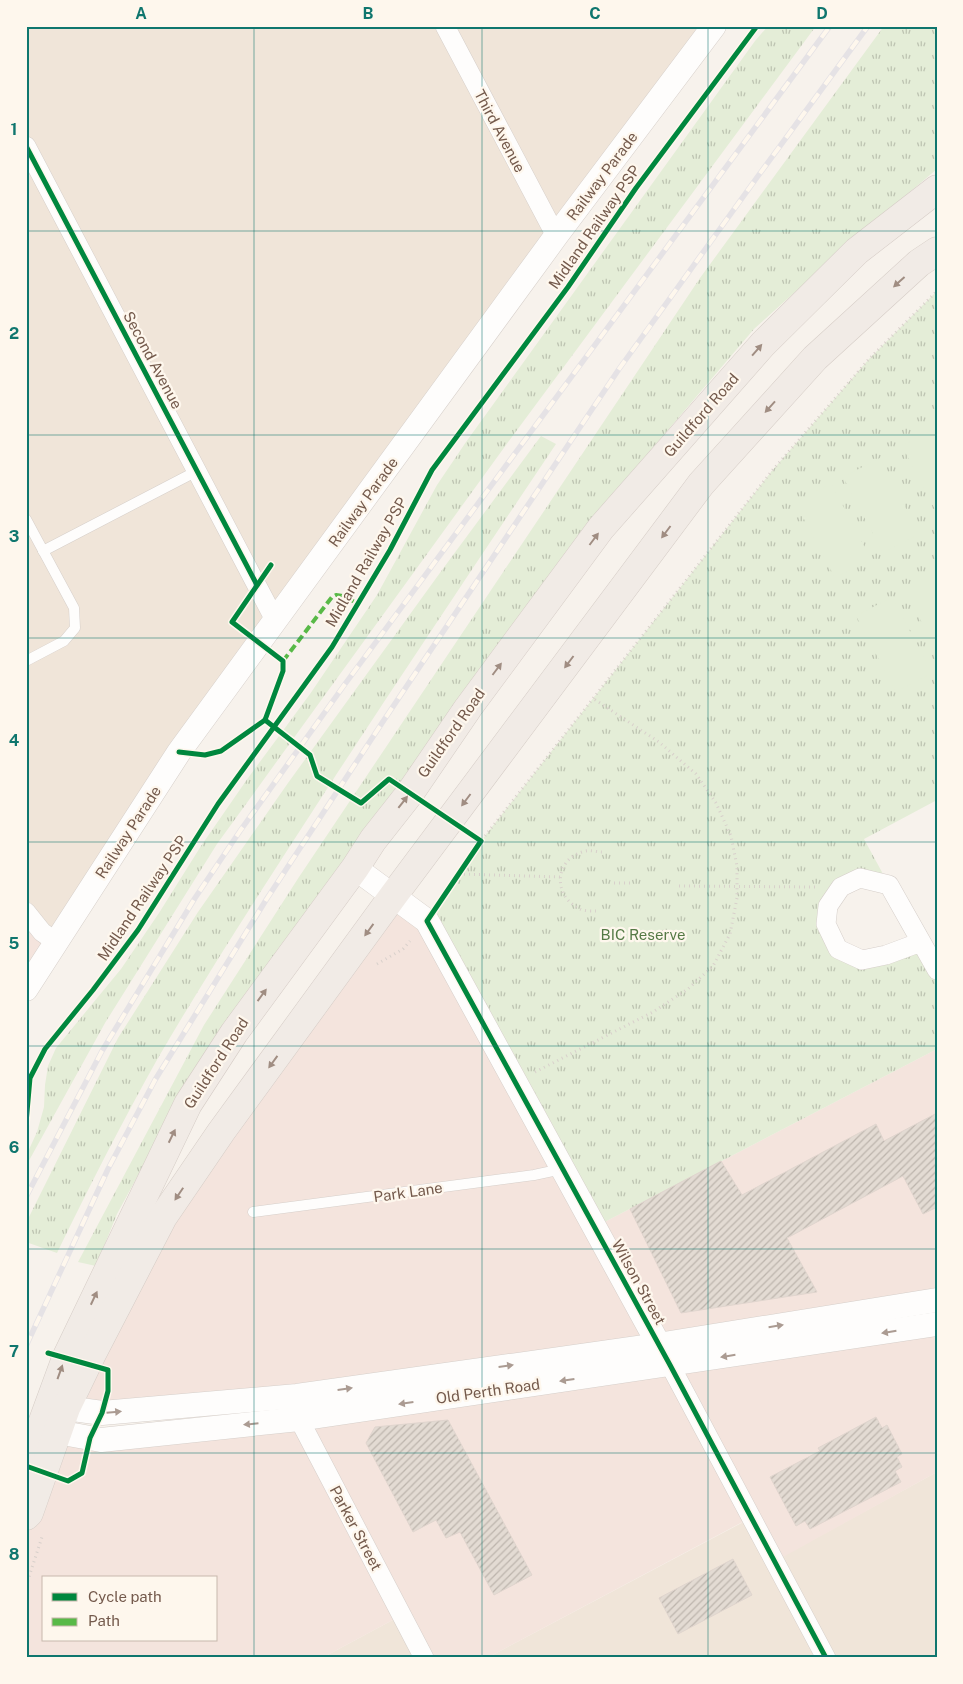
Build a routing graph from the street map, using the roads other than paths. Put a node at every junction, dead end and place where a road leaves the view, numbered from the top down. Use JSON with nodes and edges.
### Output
{"nodes":[{"id":1,"x":445,"y":26,"type":"edge"},
{"id":2,"x":714,"y":26,"type":"edge"},
{"id":3,"x":26,"y":146,"type":"edge"},
{"id":4,"x":937,"y":189,"type":"edge"},
{"id":5,"x":556,"y":236,"type":"junction"},
{"id":6,"x":937,"y":251,"type":"edge"},
{"id":7,"x":197,"y":471,"type":"junction"},
{"id":8,"x":26,"y":519,"type":"edge"},
{"id":9,"x":43,"y":551,"type":"junction"},
{"id":10,"x":276,"y":622,"type":"junction"},
{"id":11,"x":26,"y":661,"type":"edge"},
{"id":12,"x":355,"y":868,"type":"junction"},
{"id":13,"x":393,"y":896,"type":"junction"},
{"id":14,"x":26,"y":912,"type":"edge"},
{"id":15,"x":56,"y":942,"type":"junction"},
{"id":16,"x":921,"y":942,"type":"junction"},
{"id":17,"x":937,"y":970,"type":"edge"},
{"id":18,"x":26,"y":989,"type":"edge"},
{"id":19,"x":562,"y":1169,"type":"junction"},
{"id":20,"x":253,"y":1212,"type":"dead end"},
{"id":21,"x":937,"y":1300,"type":"edge"},
{"id":22,"x":937,"y":1324,"type":"edge"},
{"id":23,"x":664,"y":1355,"type":"junction"},
{"id":24,"x":297,"y":1396,"type":"junction"},
{"id":25,"x":53,"y":1417,"type":"junction"},
{"id":26,"x":299,"y":1419,"type":"junction"},
{"id":27,"x":26,"y":1467,"type":"edge"},
{"id":28,"x":26,"y":1516,"type":"edge"},
{"id":29,"x":424,"y":1658,"type":"edge"},
{"id":30,"x":826,"y":1658,"type":"edge"}],
"edges":[{"from":1,"to":5,"type":"street","name":"Third Avenue"},
{"from":2,"to":5,"type":"street","name":"Railway Parade"},
{"from":3,"to":7,"type":"street","name":"Second Avenue"},
{"from":12,"to":4,"type":"highway","name":"Guildford Road","one_way":true},
{"from":5,"to":10,"type":"street","name":"Railway Parade"},
{"from":6,"to":13,"type":"highway","name":"Guildford Road","one_way":true},
{"from":7,"to":9,"type":"lane"},
{"from":7,"to":10,"type":"street","name":"Second Avenue"},
{"from":8,"to":9,"type":"lane"},
{"from":9,"to":11,"type":"lane"},
{"from":10,"to":15,"type":"street","name":"Railway Parade"},
{"from":12,"to":13,"type":"street","name":"Wilson Street"},
{"from":25,"to":12,"type":"highway","name":"Guildford Road","one_way":true},
{"from":13,"to":19,"type":"street","name":"Wilson Street"},
{"from":13,"to":25,"type":"highway","name":"Guildford Road","one_way":true},
{"from":14,"to":15,"type":"street"},
{"from":15,"to":18,"type":"street","name":"Railway Parade"},
{"from":16,"to":16,"type":"street"},
{"from":16,"to":17,"type":"street"},
{"from":19,"to":20,"type":"lane","name":"Park Lane"},
{"from":19,"to":23,"type":"street","name":"Wilson Street"},
{"from":23,"to":21,"type":"street","name":"Old Perth Road","one_way":true},
{"from":22,"to":23,"type":"street","name":"Old Perth Road","one_way":true},
{"from":24,"to":23,"type":"street","name":"Old Perth Road","one_way":true},
{"from":23,"to":26,"type":"street","name":"Old Perth Road","one_way":true},
{"from":23,"to":30,"type":"street","name":"Wilson Street"},
{"from":25,"to":24,"type":"street","name":"Old Perth Road","one_way":true},
{"from":24,"to":26,"type":"street","name":"Parker Street"},
{"from":26,"to":25,"type":"street","name":"Old Perth Road","one_way":true},
{"from":25,"to":27,"type":"highway","name":"Guildford Road"},
{"from":25,"to":28,"type":"highway","name":"Guildford Road"},
{"from":26,"to":29,"type":"street","name":"Parker Street"}]}
